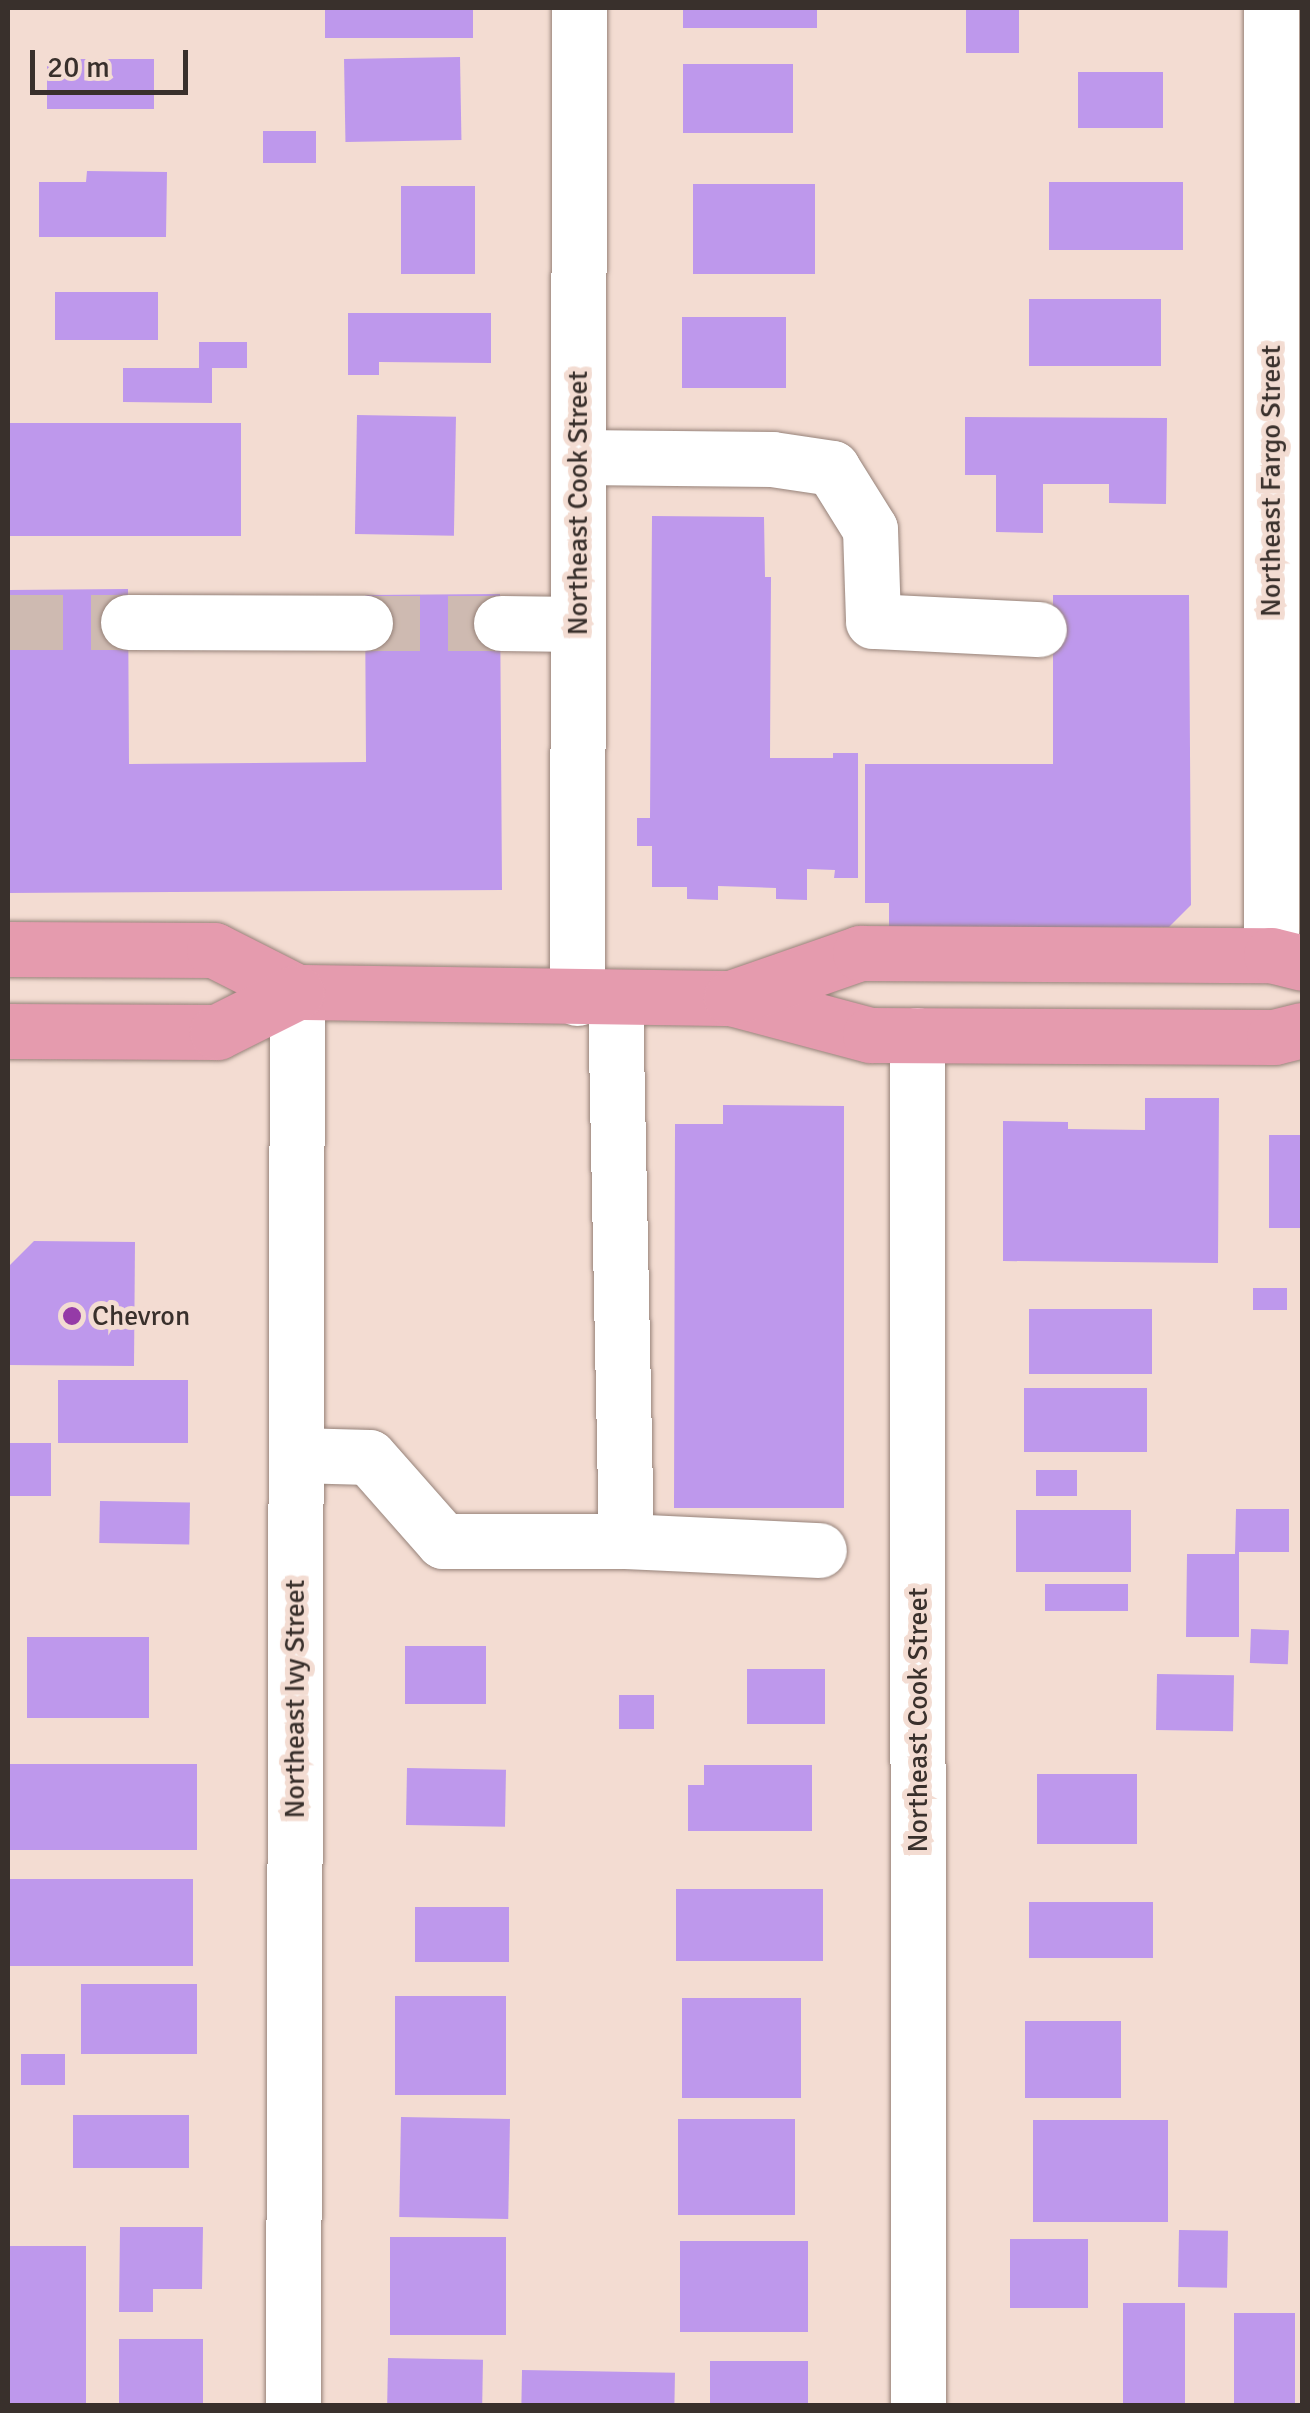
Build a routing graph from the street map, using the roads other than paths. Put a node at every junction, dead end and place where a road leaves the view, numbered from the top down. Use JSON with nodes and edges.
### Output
{"nodes":[{"id":1,"x":579,"y":8,"type":"edge"},
{"id":2,"x":1272,"y":8,"type":"edge"},
{"id":3,"x":578,"y":457,"type":"junction"},
{"id":4,"x":128,"y":622,"type":"tunnel mouth"},
{"id":5,"x":365,"y":623,"type":"tunnel mouth"},
{"id":6,"x":501,"y":623,"type":"tunnel mouth"},
{"id":7,"x":578,"y":624,"type":"junction"},
{"id":8,"x":1038,"y":629,"type":"dead end"},
{"id":9,"x":8,"y":949,"type":"edge"},
{"id":10,"x":1287,"y":959,"type":"edge"},
{"id":11,"x":298,"y":992,"type":"junction"},
{"id":12,"x":596,"y":998,"type":"junction"},
{"id":13,"x":731,"y":998,"type":"junction"},
{"id":14,"x":8,"y":1030,"type":"edge"},
{"id":15,"x":1302,"y":1030,"type":"edge"},
{"id":16,"x":918,"y":1035,"type":"junction"},
{"id":17,"x":296,"y":1455,"type":"junction"},
{"id":18,"x":626,"y":1541,"type":"junction"},
{"id":19,"x":819,"y":1550,"type":"dead end"},
{"id":20,"x":293,"y":2406,"type":"edge"},
{"id":21,"x":918,"y":2406,"type":"edge"}],
"edges":[{"from":1,"to":3,"type":"street","name":"Northeast Cook Street"},
{"from":2,"to":10,"type":"street","name":"Northeast Fargo Street"},
{"from":3,"to":7,"type":"street","name":"Northeast Cook Street"},
{"from":3,"to":8,"type":"street"},
{"from":4,"to":5,"type":"street"},
{"from":6,"to":7,"type":"street"},
{"from":7,"to":12,"type":"street","name":"Northeast Cook Street"},
{"from":9,"to":11,"type":"main road"},
{"from":10,"to":13,"type":"main road"},
{"from":11,"to":12,"type":"main road"},
{"from":11,"to":14,"type":"main road"},
{"from":11,"to":17,"type":"street","name":"Northeast Ivy Street"},
{"from":12,"to":13,"type":"main road"},
{"from":12,"to":18,"type":"street","name":"Northeast Cook Street"},
{"from":13,"to":16,"type":"main road"},
{"from":15,"to":16,"type":"main road"},
{"from":16,"to":21,"type":"street","name":"Northeast Cook Street"},
{"from":17,"to":18,"type":"street"},
{"from":17,"to":20,"type":"street","name":"Northeast Ivy Street"},
{"from":18,"to":19,"type":"street"}]}
